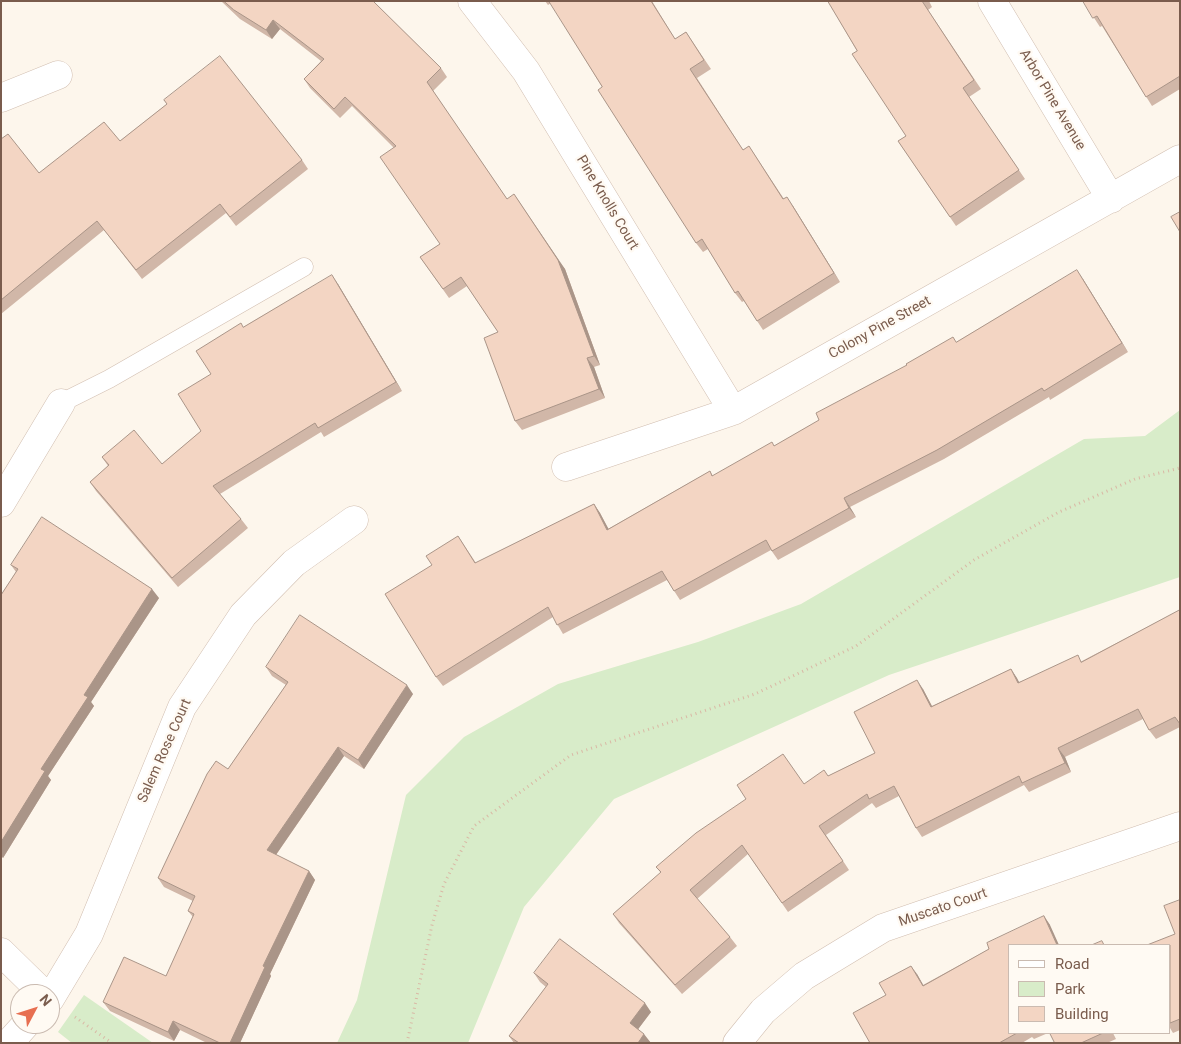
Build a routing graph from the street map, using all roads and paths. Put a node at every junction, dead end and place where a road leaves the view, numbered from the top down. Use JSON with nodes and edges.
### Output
{"nodes":[{"id":1,"x":472,"y":1,"type":"edge"},
{"id":2,"x":992,"y":1,"type":"edge"},
{"id":3,"x":58,"y":75,"type":"dead end"},
{"id":4,"x":1,"y":98,"type":"edge"},
{"id":5,"x":1180,"y":159,"type":"edge"},
{"id":6,"x":1111,"y":198,"type":"junction"},
{"id":7,"x":304,"y":267,"type":"dead end"},
{"id":8,"x":61,"y":403,"type":"joint"},
{"id":9,"x":733,"y":411,"type":"junction"},
{"id":10,"x":566,"y":467,"type":"dead end"},
{"id":11,"x":1180,"y":468,"type":"edge"},
{"id":12,"x":1,"y":503,"type":"edge"},
{"id":13,"x":354,"y":520,"type":"dead end"},
{"id":14,"x":1180,"y":826,"type":"edge"},
{"id":15,"x":1,"y":952,"type":"edge"},
{"id":16,"x":34,"y":984,"type":"edge"},
{"id":17,"x":59,"y":984,"type":"edge"},
{"id":18,"x":73,"y":1016,"type":"dead end"},
{"id":19,"x":112,"y":1043,"type":"edge"},
{"id":20,"x":407,"y":1043,"type":"edge"},
{"id":21,"x":737,"y":1043,"type":"edge"}],
"edges":[{"from":1,"to":9,"type":"street","name":"Pine Knolls Court"},
{"from":2,"to":6,"type":"street","name":"Arbor Pine Avenue"},
{"from":3,"to":4,"type":"street"},
{"from":5,"to":6,"type":"street","name":"Colony Pine Street"},
{"from":6,"to":9,"type":"street","name":"Colony Pine Street"},
{"from":7,"to":8,"type":"lane"},
{"from":8,"to":12,"type":"street"},
{"from":9,"to":10,"type":"street","name":"Colony Pine Street"},
{"from":11,"to":20,"type":"path"},
{"from":13,"to":17,"type":"street","name":"Salem Rose Court"},
{"from":14,"to":21,"type":"street","name":"Muscato Court"},
{"from":15,"to":16,"type":"street"},
{"from":18,"to":19,"type":"path"}]}
